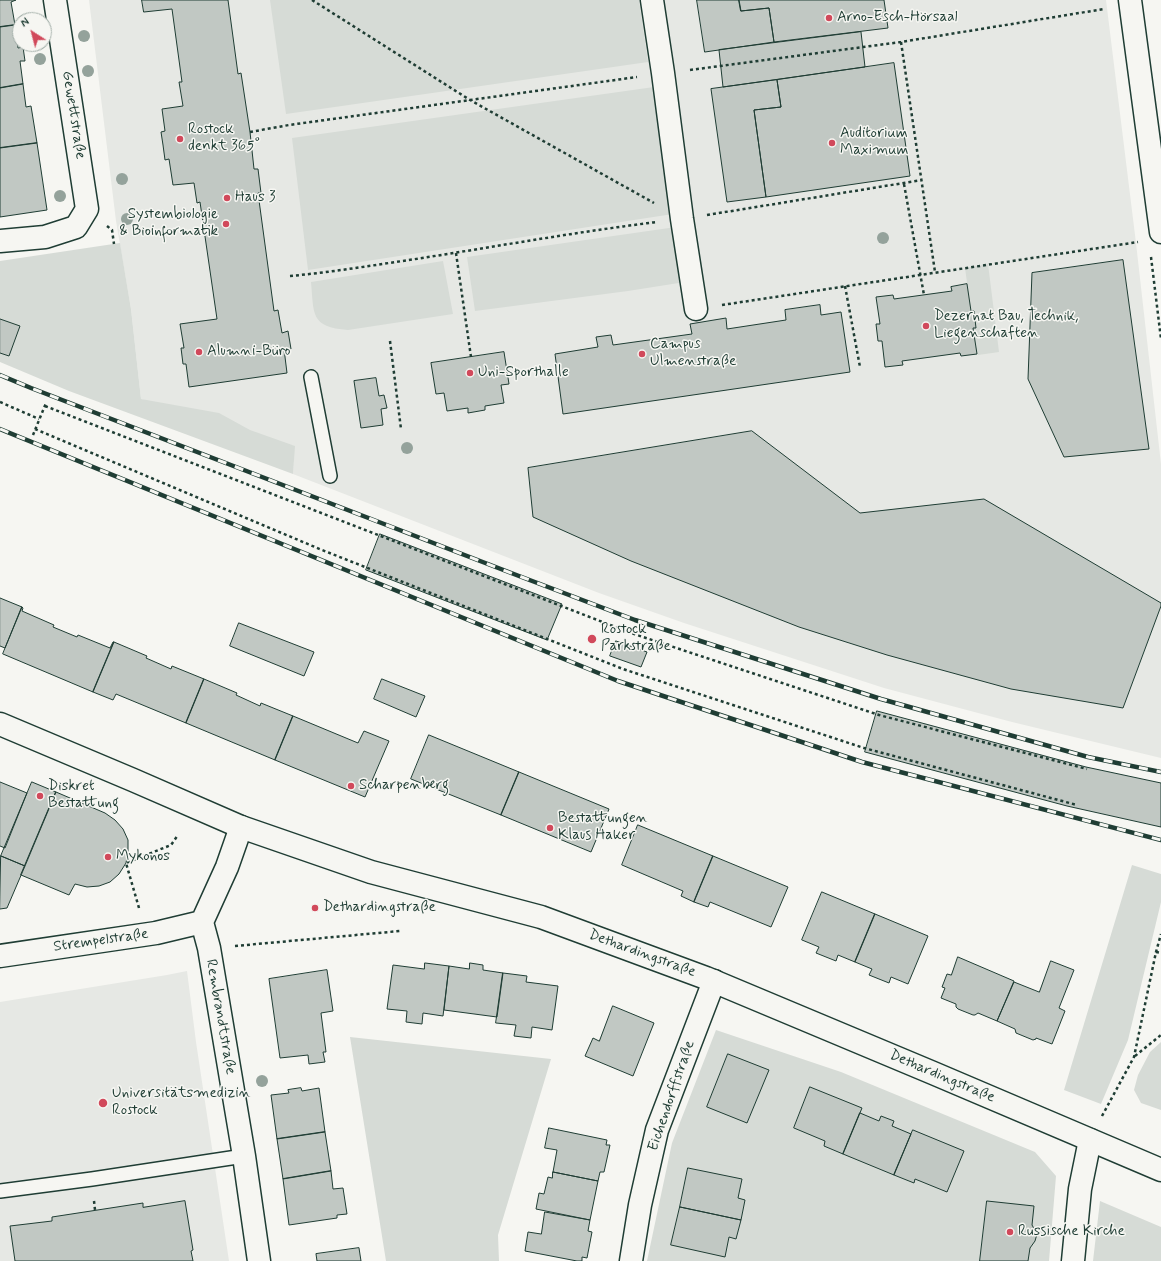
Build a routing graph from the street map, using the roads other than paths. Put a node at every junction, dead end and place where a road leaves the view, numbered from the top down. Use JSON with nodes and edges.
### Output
{"nodes":[{"id":1,"x":55,"y":0,"type":"edge"},
{"id":2,"x":652,"y":0,"type":"edge"},
{"id":3,"x":1130,"y":0,"type":"edge"},
{"id":4,"x":1152,"y":237,"type":"edge"},
{"id":5,"x":0,"y":241,"type":"edge"},
{"id":6,"x":696,"y":309,"type":"road end"},
{"id":7,"x":311,"y":377,"type":"dead end"},
{"id":8,"x":330,"y":476,"type":"dead end"},
{"id":9,"x":0,"y":724,"type":"edge"},
{"id":10,"x":241,"y":827,"type":"junction"},
{"id":11,"x":202,"y":922,"type":"junction"},
{"id":12,"x":0,"y":956,"type":"edge"},
{"id":13,"x":714,"y":981,"type":"junction"},
{"id":14,"x":1090,"y":1140,"type":"junction"},
{"id":15,"x":244,"y":1156,"type":"junction"},
{"id":16,"x":1161,"y":1170,"type":"edge"},
{"id":17,"x":0,"y":1191,"type":"edge"},
{"id":18,"x":260,"y":1261,"type":"edge"},
{"id":19,"x":631,"y":1261,"type":"edge"},
{"id":20,"x":1073,"y":1261,"type":"edge"}],
"edges":[{"from":1,"to":5,"type":"street","name":"Gewettstraße"},
{"from":2,"to":6,"type":"street"},
{"from":3,"to":4,"type":"street"},
{"from":7,"to":8,"type":"lane"},
{"from":9,"to":10,"type":"street","name":"Dethardingstraße"},
{"from":10,"to":11,"type":"street"},
{"from":10,"to":13,"type":"street","name":"Dethardingstraße"},
{"from":11,"to":12,"type":"street","name":"Strempelstraße"},
{"from":11,"to":15,"type":"street","name":"Rembrandtstraße"},
{"from":13,"to":14,"type":"street","name":"Dethardingstraße"},
{"from":13,"to":19,"type":"street","name":"Eichendorffstraße"},
{"from":14,"to":16,"type":"street","name":"Dethardingstraße"},
{"from":14,"to":20,"type":"street"},
{"from":15,"to":17,"type":"lane"},
{"from":15,"to":18,"type":"street","name":"Rembrandtstraße"}]}
